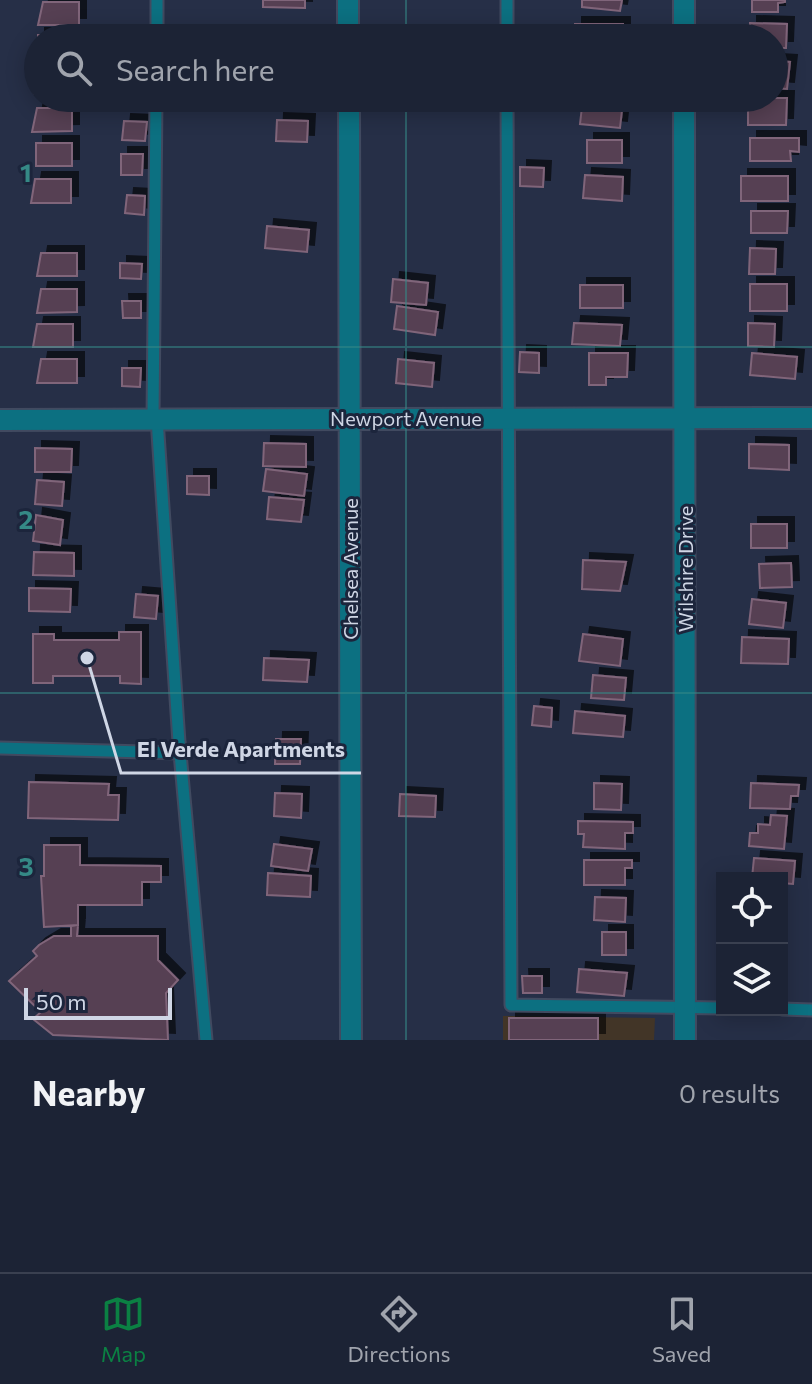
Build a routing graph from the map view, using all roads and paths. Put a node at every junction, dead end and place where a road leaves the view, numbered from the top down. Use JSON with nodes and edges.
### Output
{"nodes":[{"id":1,"x":157,"y":0,"type":"edge"},
{"id":2,"x":348,"y":0,"type":"edge"},
{"id":3,"x":507,"y":0,"type":"edge"},
{"id":4,"x":684,"y":0,"type":"edge"},
{"id":5,"x":157,"y":24,"type":"edge"},
{"id":6,"x":348,"y":24,"type":"edge"},
{"id":7,"x":507,"y":24,"type":"edge"},
{"id":8,"x":684,"y":24,"type":"edge"},
{"id":9,"x":156,"y":112,"type":"edge"},
{"id":10,"x":349,"y":112,"type":"edge"},
{"id":11,"x":507,"y":112,"type":"edge"},
{"id":12,"x":684,"y":112,"type":"edge"},
{"id":13,"x":351,"y":418,"type":"junction"},
{"id":14,"x":507,"y":418,"type":"junction"},
{"id":15,"x":685,"y":418,"type":"junction"},
{"id":16,"x":812,"y":418,"type":"edge"},
{"id":17,"x":155,"y":419,"type":"junction"},
{"id":18,"x":0,"y":420,"type":"edge"},
{"id":19,"x":0,"y":748,"type":"edge"},
{"id":20,"x":180,"y":753,"type":"junction"},
{"id":21,"x":685,"y":1007,"type":"junction"},
{"id":22,"x":716,"y":1008,"type":"edge"},
{"id":23,"x":788,"y":1009,"type":"edge"},
{"id":24,"x":812,"y":1010,"type":"edge"},
{"id":25,"x":206,"y":1040,"type":"edge"},
{"id":26,"x":351,"y":1040,"type":"edge"},
{"id":27,"x":685,"y":1040,"type":"edge"}],
"edges":[{"from":1,"to":5,"type":"lane"},
{"from":2,"to":6,"type":"street"},
{"from":3,"to":7,"type":"lane"},
{"from":4,"to":8,"type":"street"},
{"from":9,"to":17,"type":"lane"},
{"from":10,"to":13,"type":"street","name":"Chelsea Avenue"},
{"from":11,"to":14,"type":"lane"},
{"from":12,"to":15,"type":"street","name":"Wilshire Drive"},
{"from":13,"to":14,"type":"street","name":"Newport Avenue"},
{"from":13,"to":17,"type":"street","name":"Newport Avenue"},
{"from":13,"to":26,"type":"street","name":"Chelsea Avenue"},
{"from":14,"to":15,"type":"street","name":"Newport Avenue"},
{"from":14,"to":21,"type":"lane"},
{"from":15,"to":16,"type":"street","name":"Newport Avenue"},
{"from":15,"to":21,"type":"street","name":"Wilshire Drive"},
{"from":17,"to":18,"type":"street","name":"Newport Avenue"},
{"from":17,"to":20,"type":"lane"},
{"from":19,"to":20,"type":"lane"},
{"from":20,"to":25,"type":"lane"},
{"from":21,"to":22,"type":"lane"},
{"from":21,"to":27,"type":"street","name":"Wilshire Drive"},
{"from":23,"to":24,"type":"lane"}]}
